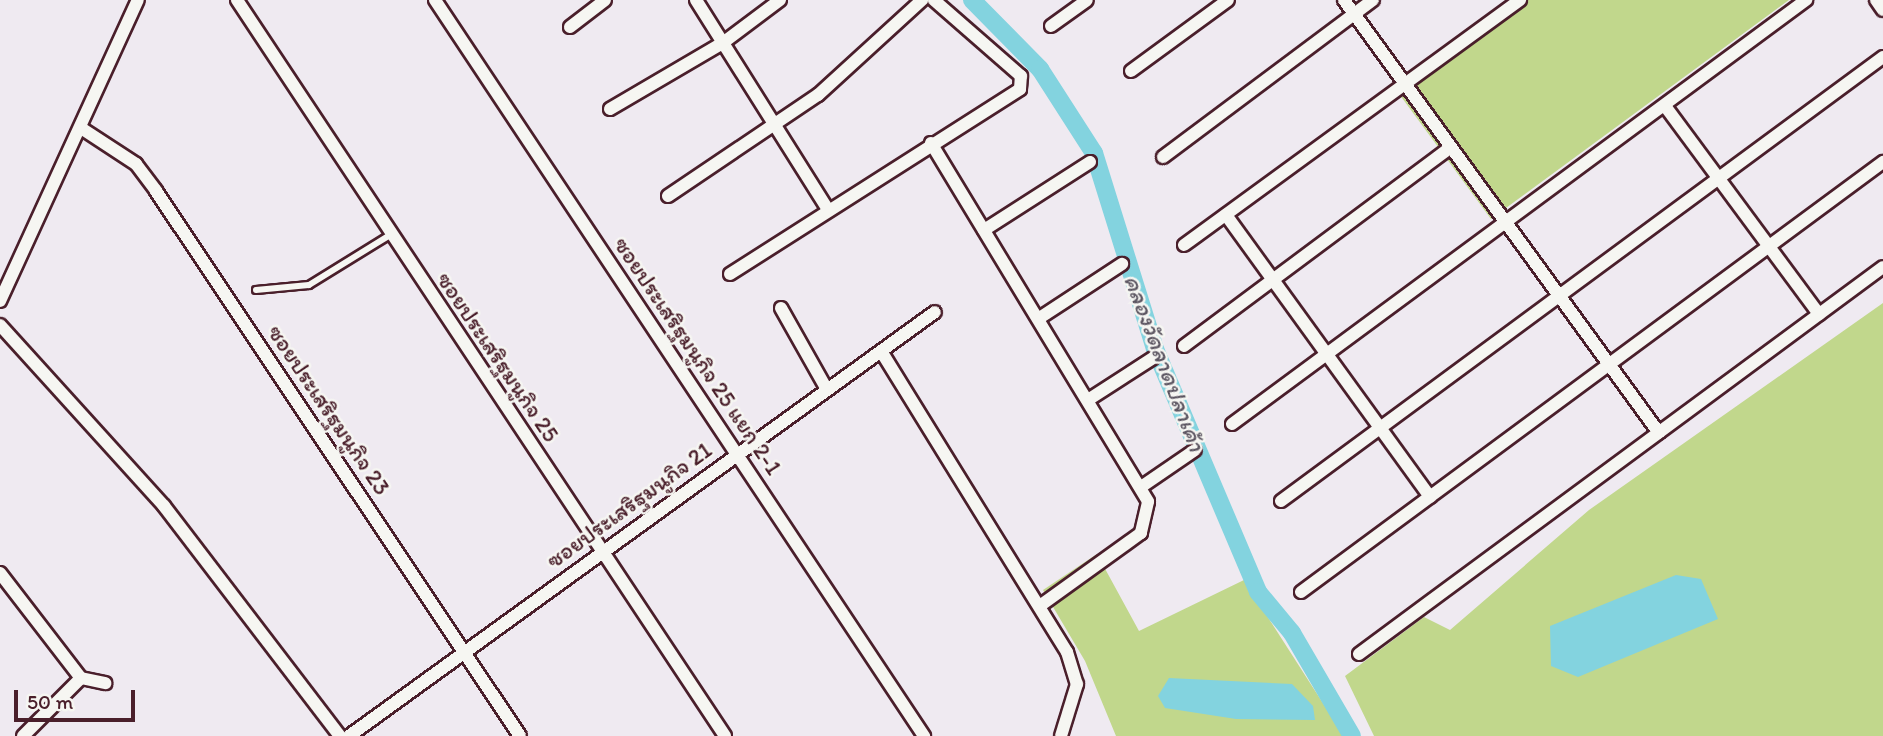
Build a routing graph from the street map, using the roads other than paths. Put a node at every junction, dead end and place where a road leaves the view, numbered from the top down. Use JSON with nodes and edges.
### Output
{"nodes":[{"id":1,"x":138,"y":0,"type":"edge"},
{"id":2,"x":237,"y":0,"type":"edge"},
{"id":3,"x":435,"y":0,"type":"edge"},
{"id":4,"x":605,"y":0,"type":"edge"},
{"id":5,"x":696,"y":0,"type":"edge"},
{"id":6,"x":780,"y":0,"type":"edge"},
{"id":7,"x":922,"y":0,"type":"edge"},
{"id":8,"x":934,"y":0,"type":"edge"},
{"id":9,"x":1087,"y":0,"type":"edge"},
{"id":10,"x":1228,"y":0,"type":"edge"},
{"id":11,"x":1344,"y":0,"type":"edge"},
{"id":12,"x":1373,"y":0,"type":"edge"},
{"id":13,"x":1520,"y":0,"type":"edge"},
{"id":14,"x":1807,"y":0,"type":"edge"},
{"id":15,"x":1876,"y":0,"type":"edge"},
{"id":16,"x":1883,"y":10,"type":"edge"},
{"id":17,"x":1354,"y":14,"type":"junction"},
{"id":18,"x":1051,"y":26,"type":"dead end"},
{"id":19,"x":570,"y":27,"type":"dead end"},
{"id":20,"x":724,"y":42,"type":"junction"},
{"id":21,"x":1883,"y":57,"type":"edge"},
{"id":22,"x":1131,"y":71,"type":"dead end"},
{"id":23,"x":1407,"y":87,"type":"junction"},
{"id":24,"x":1665,"y":106,"type":"junction"},
{"id":25,"x":610,"y":110,"type":"dead end"},
{"id":26,"x":777,"y":124,"type":"junction"},
{"id":27,"x":82,"y":128,"type":"junction"},
{"id":28,"x":931,"y":143,"type":"junction"},
{"id":29,"x":1450,"y":148,"type":"junction"},
{"id":30,"x":1163,"y":157,"type":"dead end"},
{"id":31,"x":1090,"y":162,"type":"dead end"},
{"id":32,"x":1883,"y":162,"type":"edge"},
{"id":33,"x":1720,"y":180,"type":"junction"},
{"id":34,"x":668,"y":195,"type":"dead end"},
{"id":35,"x":828,"y":209,"type":"junction"},
{"id":36,"x":1226,"y":215,"type":"junction"},
{"id":37,"x":1503,"y":223,"type":"junction"},
{"id":38,"x":984,"y":230,"type":"junction"},
{"id":39,"x":390,"y":235,"type":"junction"},
{"id":40,"x":1184,"y":245,"type":"dead end"},
{"id":41,"x":1767,"y":247,"type":"junction"},
{"id":42,"x":1122,"y":264,"type":"dead end"},
{"id":43,"x":1883,"y":267,"type":"edge"},
{"id":44,"x":730,"y":274,"type":"dead end"},
{"id":45,"x":1271,"y":281,"type":"junction"},
{"id":46,"x":256,"y":290,"type":"dead end"},
{"id":47,"x":1559,"y":296,"type":"junction"},
{"id":48,"x":0,"y":302,"type":"edge"},
{"id":49,"x":781,"y":308,"type":"dead end"},
{"id":50,"x":935,"y":312,"type":"dead end"},
{"id":51,"x":1819,"y":314,"type":"junction"},
{"id":52,"x":1041,"y":317,"type":"junction"},
{"id":53,"x":0,"y":325,"type":"edge"},
{"id":54,"x":1184,"y":346,"type":"dead end"},
{"id":55,"x":881,"y":351,"type":"junction"},
{"id":56,"x":1325,"y":356,"type":"junction"},
{"id":57,"x":1153,"y":358,"type":"dead end"},
{"id":58,"x":1609,"y":365,"type":"junction"},
{"id":59,"x":826,"y":388,"type":"junction"},
{"id":60,"x":1091,"y":398,"type":"junction"},
{"id":61,"x":1232,"y":425,"type":"dead end"},
{"id":62,"x":1378,"y":429,"type":"junction"},
{"id":63,"x":1659,"y":433,"type":"junction"},
{"id":64,"x":1195,"y":450,"type":"dead end"},
{"id":65,"x":738,"y":452,"type":"junction"},
{"id":66,"x":1140,"y":487,"type":"junction"},
{"id":67,"x":1430,"y":497,"type":"junction"},
{"id":68,"x":1281,"y":500,"type":"dead end"},
{"id":69,"x":603,"y":550,"type":"junction"},
{"id":70,"x":0,"y":573,"type":"edge"},
{"id":71,"x":1301,"y":592,"type":"dead end"},
{"id":72,"x":1041,"y":606,"type":"junction"},
{"id":73,"x":465,"y":650,"type":"junction"},
{"id":74,"x":1359,"y":654,"type":"dead end"},
{"id":75,"x":81,"y":678,"type":"junction"},
{"id":76,"x":105,"y":683,"type":"dead end"},
{"id":77,"x":23,"y":736,"type":"edge"},
{"id":78,"x":340,"y":736,"type":"edge"},
{"id":79,"x":349,"y":736,"type":"edge"},
{"id":80,"x":520,"y":736,"type":"edge"},
{"id":81,"x":725,"y":736,"type":"edge"},
{"id":82,"x":924,"y":736,"type":"edge"},
{"id":83,"x":1061,"y":736,"type":"edge"}],
"edges":[{"from":1,"to":27,"type":"street"},
{"from":2,"to":39,"type":"street","name":"ซอยประเสริฐมนูกิจ 25"},
{"from":3,"to":65,"type":"street","name":"ซอยประเสริฐมนูกิจ 25 แยก 2-1"},
{"from":4,"to":19,"type":"street"},
{"from":5,"to":20,"type":"street"},
{"from":6,"to":20,"type":"street"},
{"from":7,"to":26,"type":"street"},
{"from":8,"to":28,"type":"street"},
{"from":9,"to":18,"type":"street"},
{"from":10,"to":22,"type":"street"},
{"from":11,"to":17,"type":"street"},
{"from":12,"to":17,"type":"street"},
{"from":13,"to":23,"type":"street"},
{"from":14,"to":24,"type":"street"},
{"from":15,"to":16,"type":"street"},
{"from":17,"to":23,"type":"street"},
{"from":17,"to":30,"type":"street"},
{"from":20,"to":25,"type":"street"},
{"from":20,"to":26,"type":"street"},
{"from":21,"to":33,"type":"street"},
{"from":23,"to":29,"type":"street"},
{"from":23,"to":36,"type":"street"},
{"from":24,"to":33,"type":"street"},
{"from":24,"to":37,"type":"street"},
{"from":26,"to":34,"type":"street"},
{"from":26,"to":35,"type":"street"},
{"from":27,"to":48,"type":"street"},
{"from":27,"to":73,"type":"street","name":"ซอยประเสริฐมนูกิจ 23"},
{"from":28,"to":35,"type":"street"},
{"from":28,"to":38,"type":"street"},
{"from":29,"to":37,"type":"street"},
{"from":29,"to":45,"type":"street"},
{"from":31,"to":38,"type":"street"},
{"from":32,"to":41,"type":"street"},
{"from":33,"to":41,"type":"street"},
{"from":33,"to":47,"type":"street"},
{"from":35,"to":44,"type":"street"},
{"from":36,"to":40,"type":"street"},
{"from":36,"to":45,"type":"street"},
{"from":37,"to":47,"type":"street"},
{"from":37,"to":56,"type":"street"},
{"from":38,"to":52,"type":"street"},
{"from":39,"to":46,"type":"lane"},
{"from":39,"to":69,"type":"street","name":"ซอยประเสริฐมนูกิจ 25"},
{"from":41,"to":51,"type":"street"},
{"from":41,"to":58,"type":"street"},
{"from":42,"to":52,"type":"street"},
{"from":43,"to":51,"type":"street"},
{"from":45,"to":54,"type":"street"},
{"from":45,"to":56,"type":"street"},
{"from":47,"to":58,"type":"street"},
{"from":47,"to":62,"type":"street"},
{"from":49,"to":59,"type":"street"},
{"from":50,"to":55,"type":"street","name":"ซอยประเสริฐมนูกิจ 21"},
{"from":51,"to":63,"type":"street"},
{"from":52,"to":60,"type":"street"},
{"from":53,"to":78,"type":"street"},
{"from":55,"to":59,"type":"street","name":"ซอยประเสริฐมนูกิจ 21"},
{"from":55,"to":72,"type":"street"},
{"from":56,"to":61,"type":"street"},
{"from":56,"to":62,"type":"street"},
{"from":57,"to":60,"type":"street"},
{"from":58,"to":63,"type":"street"},
{"from":58,"to":67,"type":"street"},
{"from":59,"to":65,"type":"street","name":"ซอยประเสริฐมนูกิจ 21"},
{"from":60,"to":66,"type":"street"},
{"from":62,"to":67,"type":"street"},
{"from":62,"to":68,"type":"street"},
{"from":63,"to":74,"type":"street"},
{"from":64,"to":66,"type":"street"},
{"from":65,"to":69,"type":"street","name":"ซอยประเสริฐมนูกิจ 21"},
{"from":65,"to":82,"type":"street","name":"ซอยประเสริฐมนูกิจ 25 แยก 2-1"},
{"from":66,"to":72,"type":"street"},
{"from":67,"to":71,"type":"street"},
{"from":69,"to":73,"type":"street","name":"ซอยประเสริฐมนูกิจ 21"},
{"from":69,"to":81,"type":"street","name":"ซอยประเสริฐมนูกิจ 25"},
{"from":70,"to":75,"type":"street"},
{"from":72,"to":83,"type":"street"},
{"from":73,"to":79,"type":"street","name":"ซอยประเสริฐมนูกิจ 21"},
{"from":73,"to":80,"type":"street","name":"ซอยประเสริฐมนูกิจ 23"},
{"from":75,"to":76,"type":"street"},
{"from":75,"to":77,"type":"street"}]}
